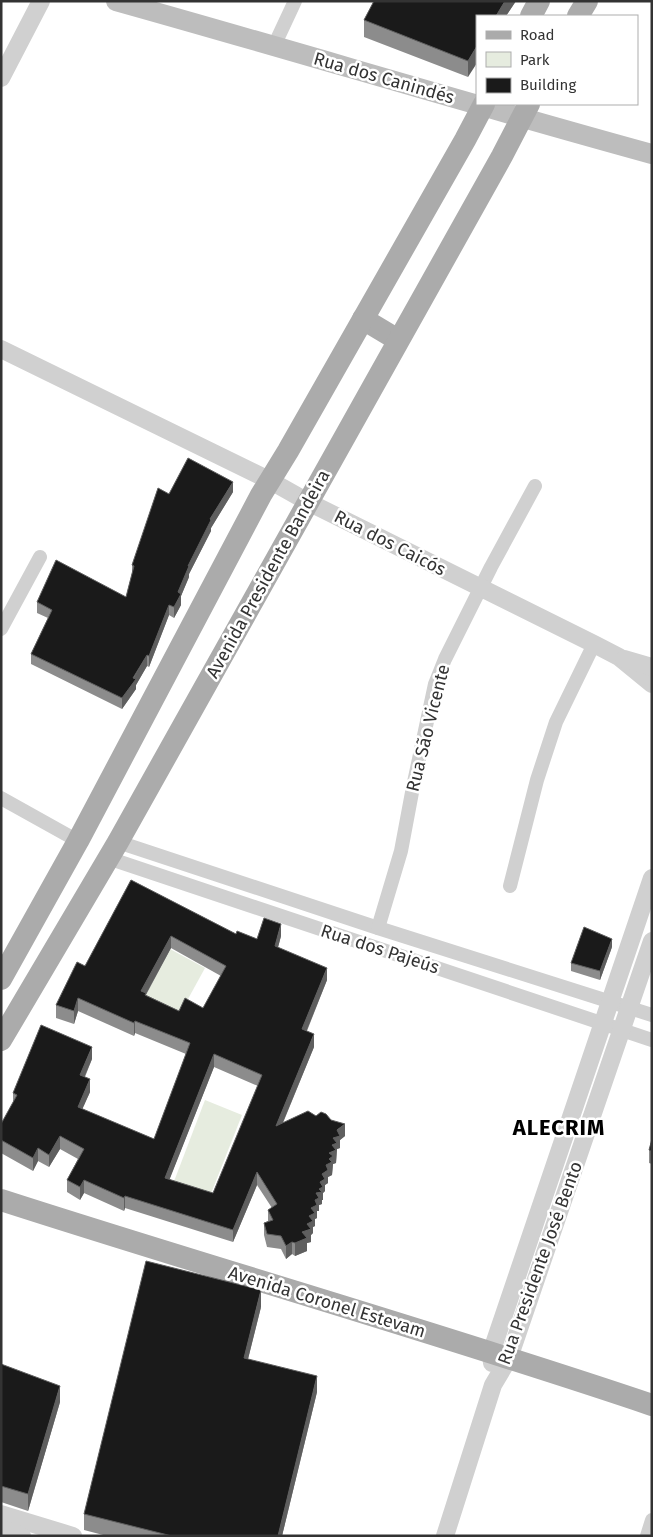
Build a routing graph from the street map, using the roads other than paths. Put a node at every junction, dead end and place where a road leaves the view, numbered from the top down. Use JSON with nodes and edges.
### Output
{"nodes":[{"id":1,"x":41,"y":1,"type":"edge"},
{"id":2,"x":116,"y":1,"type":"edge"},
{"id":3,"x":295,"y":1,"type":"edge"},
{"id":4,"x":539,"y":1,"type":"edge"},
{"id":5,"x":586,"y":1,"type":"edge"},
{"id":6,"x":532,"y":15,"type":"edge"},
{"id":7,"x":579,"y":15,"type":"edge"},
{"id":8,"x":274,"y":46,"type":"junction"},
{"id":9,"x":1,"y":78,"type":"edge"},
{"id":10,"x":476,"y":103,"type":"edge"},
{"id":11,"x":483,"y":105,"type":"edge"},
{"id":12,"x":525,"y":111,"type":"edge"},
{"id":13,"x":652,"y":154,"type":"edge"},
{"id":14,"x":363,"y":320,"type":"junction"},
{"id":15,"x":398,"y":340,"type":"junction"},
{"id":16,"x":1,"y":349,"type":"edge"},
{"id":17,"x":269,"y":480,"type":"junction"},
{"id":18,"x":535,"y":486,"type":"dead end"},
{"id":19,"x":308,"y":502,"type":"junction"},
{"id":20,"x":40,"y":557,"type":"dead end"},
{"id":21,"x":480,"y":589,"type":"junction"},
{"id":22,"x":1,"y":630,"type":"edge"},
{"id":23,"x":594,"y":644,"type":"junction"},
{"id":24,"x":619,"y":657,"type":"junction"},
{"id":25,"x":652,"y":667,"type":"edge"},
{"id":26,"x":652,"y":684,"type":"edge"},
{"id":27,"x":1,"y":798,"type":"edge"},
{"id":28,"x":78,"y":841,"type":"junction"},
{"id":29,"x":113,"y":850,"type":"junction"},
{"id":30,"x":652,"y":878,"type":"edge"},
{"id":31,"x":510,"y":886,"type":"dead end"},
{"id":32,"x":378,"y":928,"type":"junction"},
{"id":33,"x":652,"y":940,"type":"edge"},
{"id":34,"x":1,"y":979,"type":"edge"},
{"id":35,"x":610,"y":1002,"type":"junction"},
{"id":36,"x":629,"y":1008,"type":"junction"},
{"id":37,"x":652,"y":1015,"type":"edge"},
{"id":38,"x":604,"y":1024,"type":"junction"},
{"id":39,"x":621,"y":1030,"type":"junction"},
{"id":40,"x":1,"y":1040,"type":"edge"},
{"id":41,"x":652,"y":1040,"type":"edge"},
{"id":42,"x":544,"y":1197,"type":"junction"},
{"id":43,"x":1,"y":1200,"type":"edge"},
{"id":44,"x":562,"y":1203,"type":"junction"},
{"id":45,"x":500,"y":1355,"type":"junction"},
{"id":46,"x":652,"y":1405,"type":"edge"},
{"id":47,"x":1,"y":1514,"type":"edge"},
{"id":48,"x":652,"y":1520,"type":"edge"},
{"id":49,"x":1,"y":1530,"type":"edge"},
{"id":50,"x":22,"y":1536,"type":"edge"},
{"id":51,"x":73,"y":1536,"type":"edge"},
{"id":52,"x":445,"y":1536,"type":"edge"},
{"id":53,"x":647,"y":1536,"type":"edge"}],
"edges":[{"from":1,"to":9,"type":"street"},
{"from":2,"to":8,"type":"main road","name":"Rua dos Canindés"},
{"from":3,"to":8,"type":"street"},
{"from":4,"to":6,"type":"main road"},
{"from":5,"to":7,"type":"main road"},
{"from":8,"to":10,"type":"main road","name":"Rua dos Canindés"},
{"from":11,"to":12,"type":"main road","name":"Rua dos Canindés"},
{"from":11,"to":14,"type":"main road"},
{"from":12,"to":13,"type":"main road","name":"Rua dos Canindés"},
{"from":12,"to":15,"type":"main road","name":"Avenida Presidente Bandeira"},
{"from":14,"to":15,"type":"main road"},
{"from":14,"to":17,"type":"main road"},
{"from":15,"to":19,"type":"main road","name":"Avenida Presidente Bandeira"},
{"from":16,"to":17,"type":"street","name":"Rua dos Caicós"},
{"from":17,"to":19,"type":"street","name":"Rua dos Caicós"},
{"from":17,"to":28,"type":"main road"},
{"from":18,"to":21,"type":"street","name":"Rua São Vicente"},
{"from":19,"to":21,"type":"street","name":"Rua dos Caicós"},
{"from":19,"to":29,"type":"main road","name":"Avenida Presidente Bandeira"},
{"from":20,"to":22,"type":"street"},
{"from":21,"to":23,"type":"street","name":"Rua dos Caicós"},
{"from":21,"to":32,"type":"street","name":"Rua São Vicente"},
{"from":23,"to":24,"type":"street","name":"Rua dos Caicós"},
{"from":23,"to":31,"type":"street"},
{"from":24,"to":25,"type":"street","name":"Rua dos Caicós"},
{"from":24,"to":26,"type":"street","name":"Rua dos Caicós"},
{"from":27,"to":28,"type":"street"},
{"from":28,"to":34,"type":"main road"},
{"from":29,"to":32,"type":"street","name":"Rua dos Pajeús"},
{"from":29,"to":38,"type":"street","name":"Rua dos Pajeús"},
{"from":29,"to":40,"type":"main road","name":"Avenida Presidente Bandeira"},
{"from":30,"to":35,"type":"street","name":"Rua Presidente José Bento"},
{"from":32,"to":35,"type":"street","name":"Rua dos Pajeús"},
{"from":33,"to":36,"type":"street","name":"Rua Presidente José Bento"},
{"from":35,"to":36,"type":"street","name":"Rua dos Pajeús"},
{"from":35,"to":38,"type":"street","name":"Rua Presidente José Bento"},
{"from":36,"to":37,"type":"street","name":"Rua dos Pajeús"},
{"from":36,"to":39,"type":"street","name":"Rua Presidente José Bento"},
{"from":38,"to":39,"type":"street","name":"Rua dos Pajeús"},
{"from":38,"to":42,"type":"street","name":"Rua Presidente José Bento"},
{"from":39,"to":41,"type":"street","name":"Rua dos Pajeús"},
{"from":39,"to":44,"type":"street","name":"Rua Presidente José Bento"},
{"from":42,"to":44,"type":"street"},
{"from":42,"to":45,"type":"street","name":"Rua Presidente José Bento"},
{"from":43,"to":45,"type":"main road","name":"Avenida Coronel Estevam"},
{"from":44,"to":45,"type":"street","name":"Rua Presidente José Bento"},
{"from":45,"to":46,"type":"main road","name":"Avenida Coronel Estevam"},
{"from":45,"to":52,"type":"street","name":"Rua Presidente José Bento"},
{"from":47,"to":51,"type":"street"},
{"from":48,"to":53,"type":"street"},
{"from":49,"to":50,"type":"street"}]}
